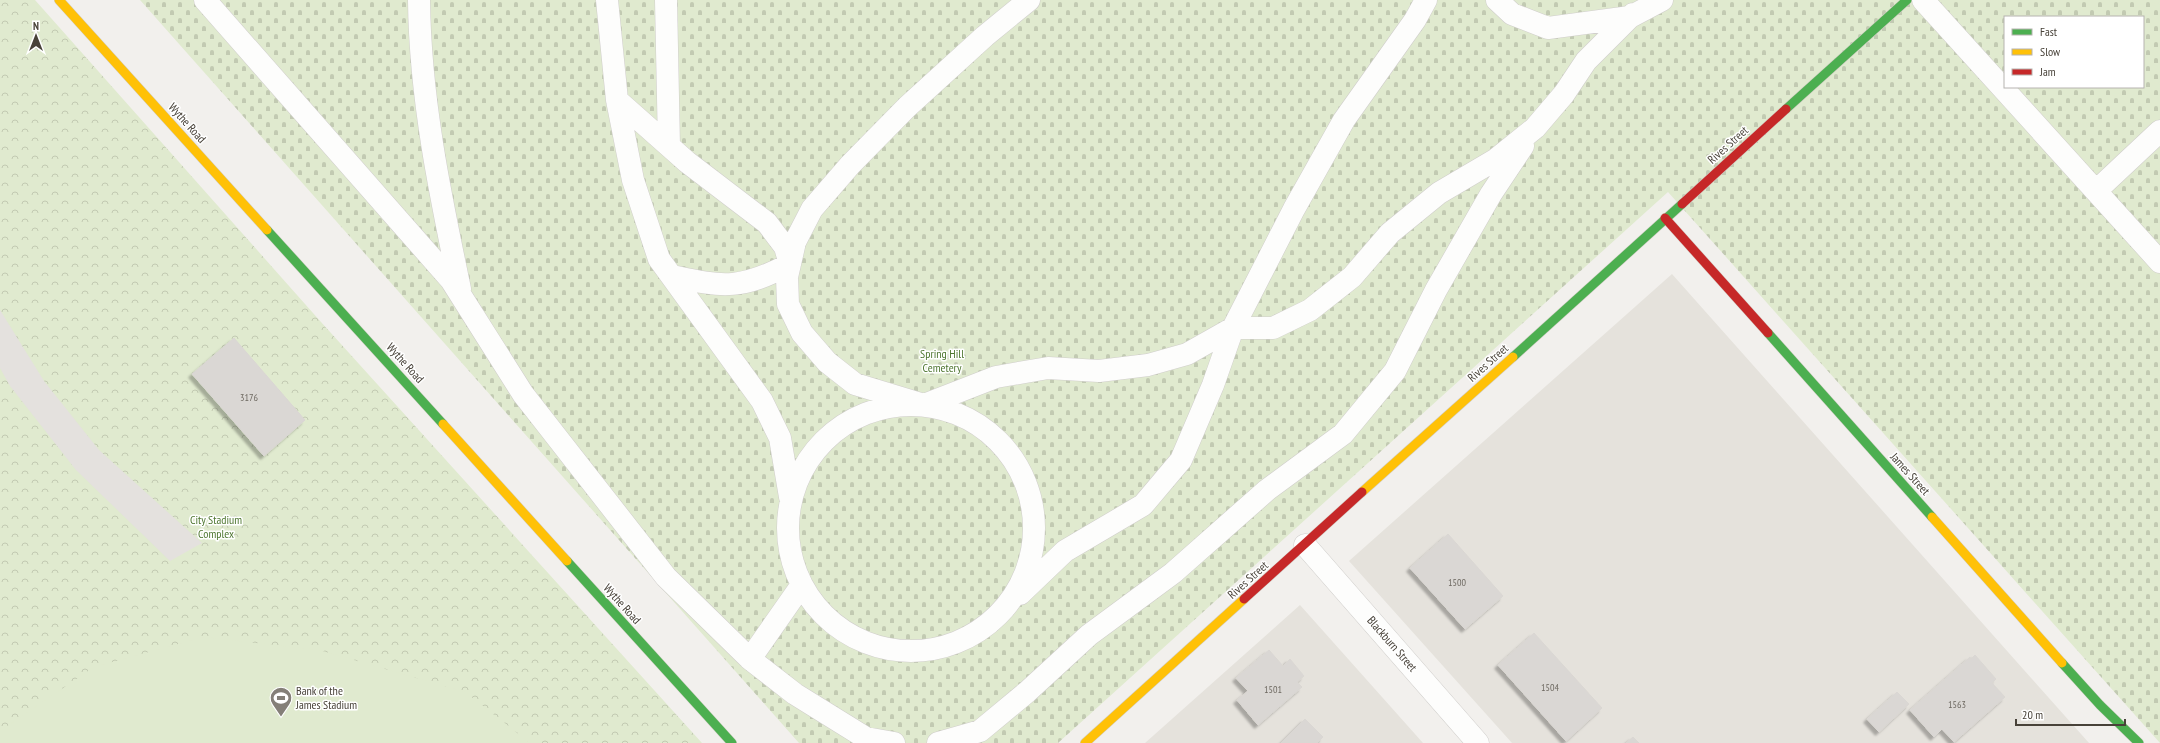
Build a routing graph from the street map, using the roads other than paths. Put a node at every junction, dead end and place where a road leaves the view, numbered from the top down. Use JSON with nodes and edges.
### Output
{"nodes":[{"id":1,"x":59,"y":0,"type":"edge"},
{"id":2,"x":205,"y":0,"type":"edge"},
{"id":3,"x":419,"y":0,"type":"edge"},
{"id":4,"x":607,"y":0,"type":"edge"},
{"id":5,"x":666,"y":0,"type":"edge"},
{"id":6,"x":1030,"y":0,"type":"edge"},
{"id":7,"x":1426,"y":0,"type":"edge"},
{"id":8,"x":1497,"y":0,"type":"edge"},
{"id":9,"x":1649,"y":0,"type":"edge"},
{"id":10,"x":1662,"y":0,"type":"edge"},
{"id":11,"x":1907,"y":0,"type":"edge"},
{"id":12,"x":1923,"y":0,"type":"edge"},
{"id":13,"x":1630,"y":17,"type":"junction"},
{"id":14,"x":617,"y":100,"type":"junction"},
{"id":15,"x":1535,"y":128,"type":"junction"},
{"id":16,"x":2160,"y":131,"type":"edge"},
{"id":17,"x":668,"y":146,"type":"junction"},
{"id":18,"x":2096,"y":191,"type":"junction"},
{"id":19,"x":1665,"y":218,"type":"junction"},
{"id":20,"x":2160,"y":262,"type":"edge"},
{"id":21,"x":790,"y":264,"type":"junction"},
{"id":22,"x":672,"y":276,"type":"junction"},
{"id":23,"x":462,"y":298,"type":"junction"},
{"id":24,"x":1233,"y":328,"type":"junction"},
{"id":25,"x":924,"y":405,"type":"junction"},
{"id":26,"x":790,"y":497,"type":"junction"},
{"id":27,"x":1305,"y":545,"type":"junction"},
{"id":28,"x":801,"y":586,"type":"junction"},
{"id":29,"x":1006,"y":607,"type":"junction"},
{"id":30,"x":750,"y":659,"type":"junction"},
{"id":31,"x":732,"y":743,"type":"edge"},
{"id":32,"x":894,"y":743,"type":"edge"},
{"id":33,"x":938,"y":743,"type":"edge"},
{"id":34,"x":1085,"y":743,"type":"edge"},
{"id":35,"x":1478,"y":743,"type":"edge"},
{"id":36,"x":2139,"y":743,"type":"edge"}],
"edges":[{"from":1,"to":31,"type":"street","name":"Wythe Road"},
{"from":2,"to":23,"type":"street"},
{"from":3,"to":23,"type":"street"},
{"from":4,"to":14,"type":"street"},
{"from":5,"to":17,"type":"street"},
{"from":6,"to":21,"type":"street"},
{"from":7,"to":24,"type":"street"},
{"from":8,"to":13,"type":"street"},
{"from":9,"to":13,"type":"street"},
{"from":10,"to":13,"type":"street"},
{"from":11,"to":19,"type":"street","name":"Rives Street"},
{"from":12,"to":18,"type":"street"},
{"from":13,"to":15,"type":"street"},
{"from":14,"to":17,"type":"street"},
{"from":14,"to":22,"type":"street"},
{"from":15,"to":24,"type":"street"},
{"from":15,"to":33,"type":"street"},
{"from":16,"to":18,"type":"street"},
{"from":17,"to":21,"type":"street"},
{"from":18,"to":20,"type":"street"},
{"from":19,"to":27,"type":"street","name":"Rives Street"},
{"from":19,"to":36,"type":"street","name":"James Street"},
{"from":21,"to":22,"type":"street"},
{"from":21,"to":25,"type":"street"},
{"from":22,"to":26,"type":"street"},
{"from":23,"to":30,"type":"street"},
{"from":24,"to":25,"type":"street"},
{"from":24,"to":29,"type":"street"},
{"from":25,"to":26,"type":"street"},
{"from":25,"to":29,"type":"street"},
{"from":26,"to":28,"type":"street"},
{"from":27,"to":34,"type":"street","name":"Rives Street"},
{"from":27,"to":35,"type":"street","name":"Blackburn Street"},
{"from":28,"to":29,"type":"street"},
{"from":28,"to":30,"type":"street"},
{"from":30,"to":32,"type":"street"}]}
